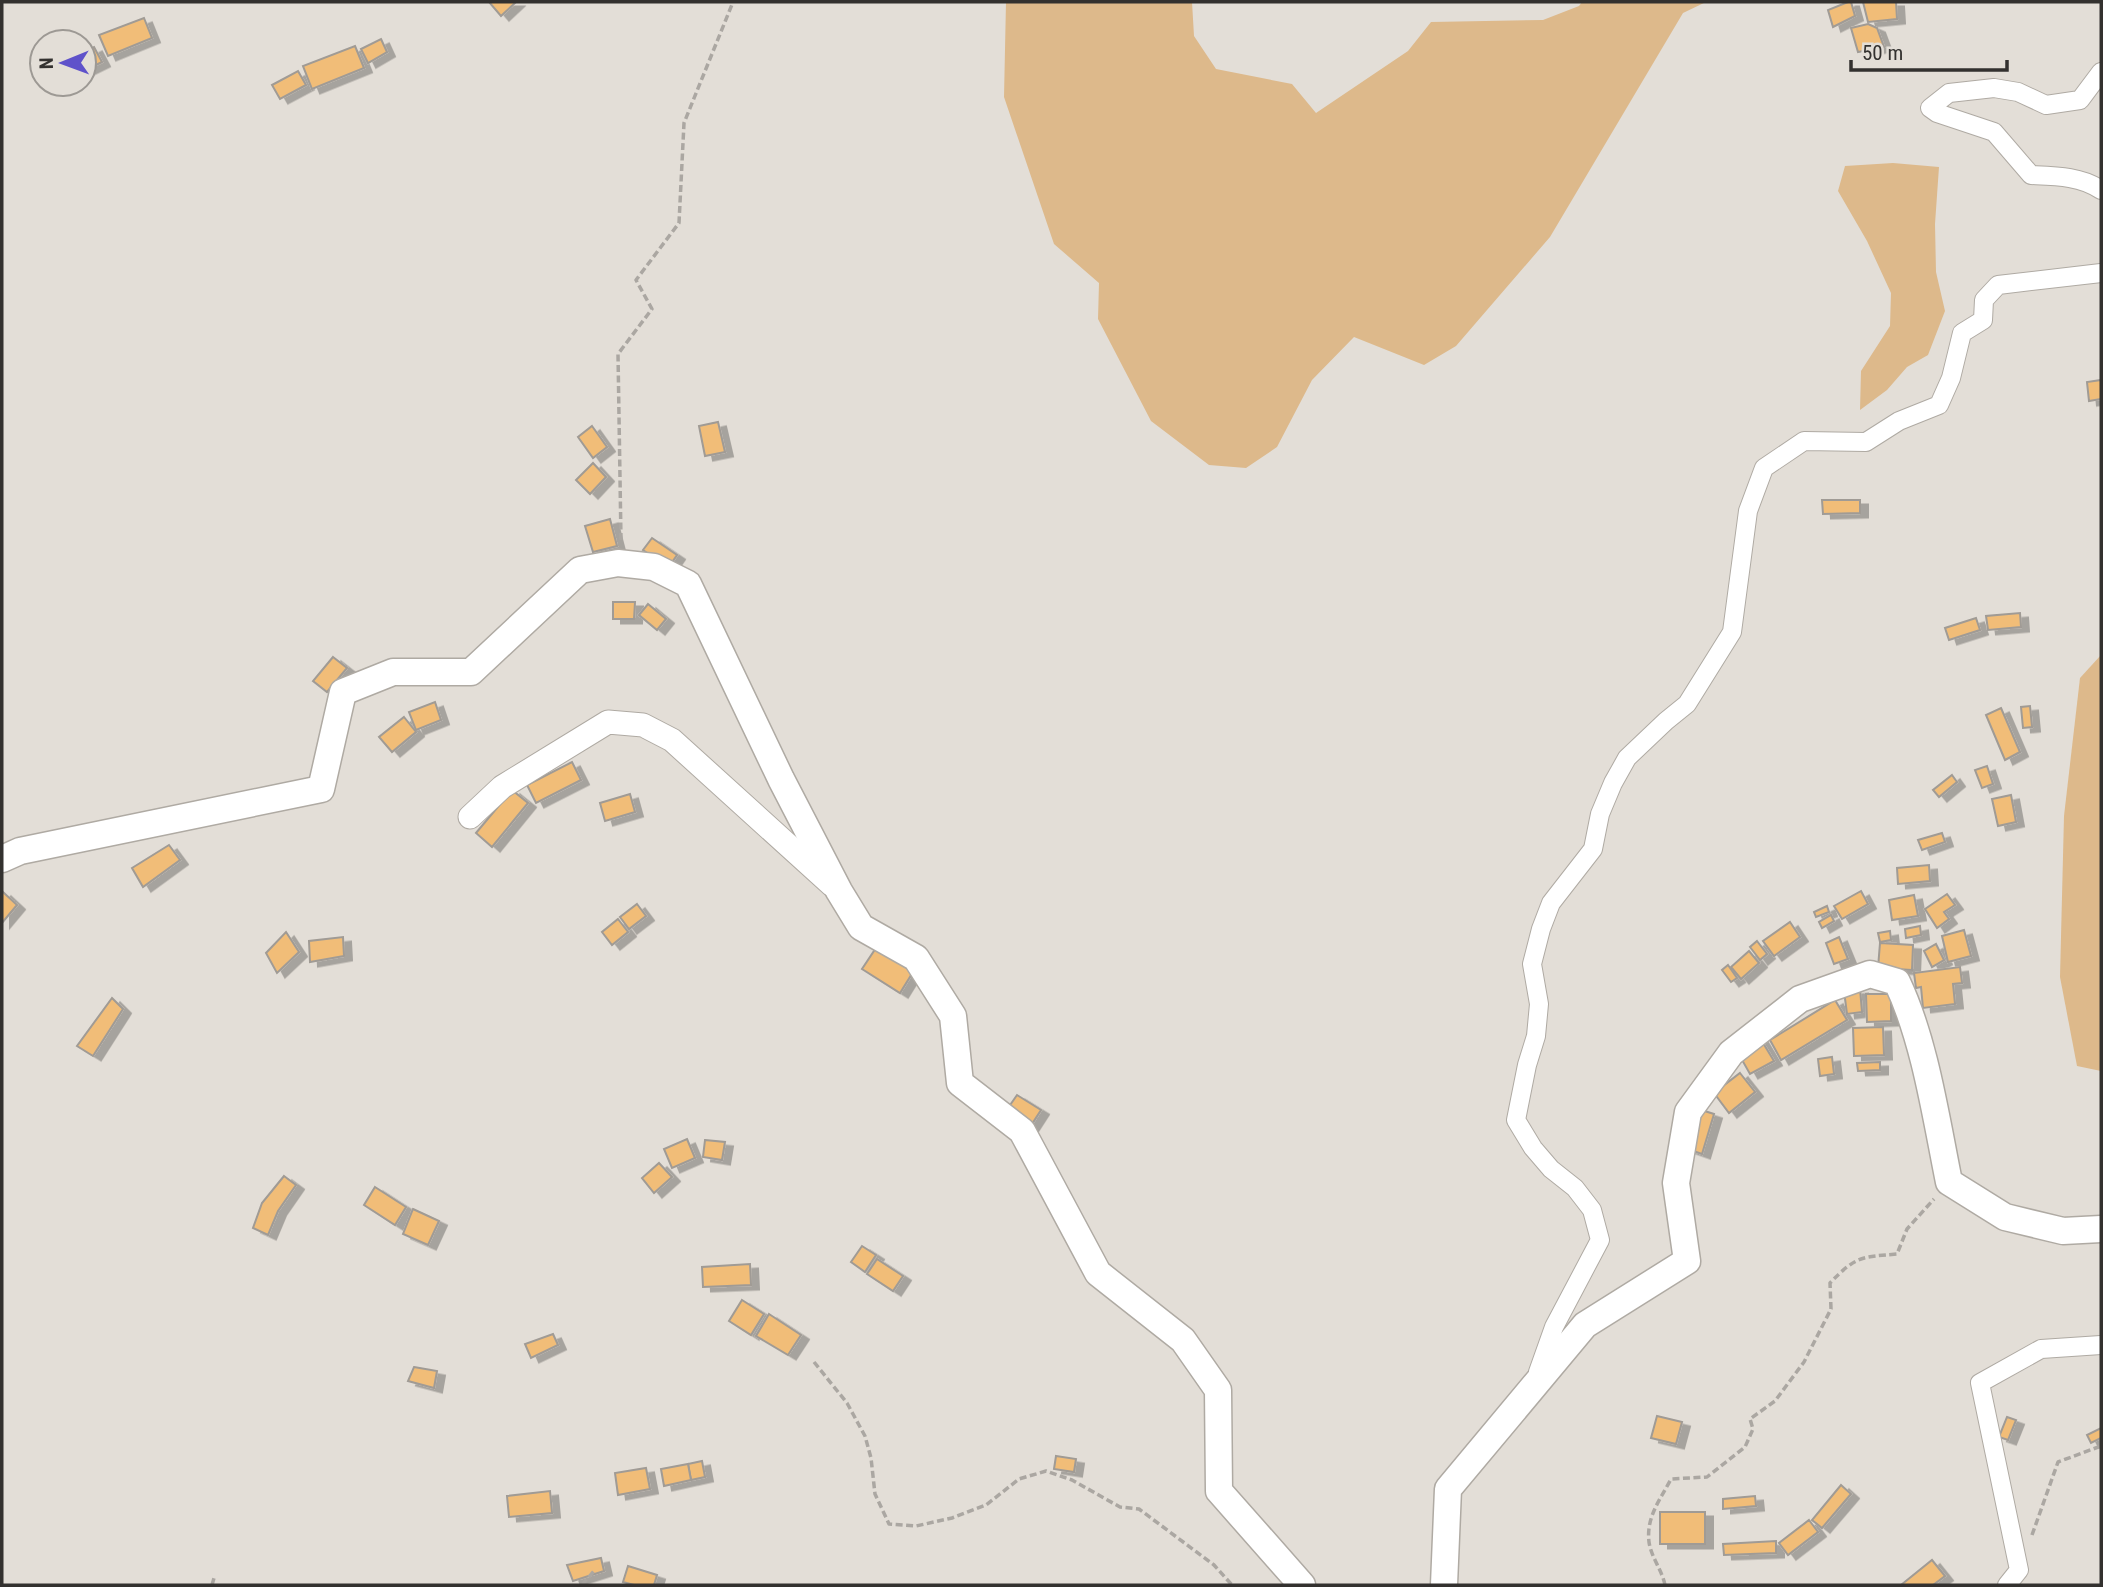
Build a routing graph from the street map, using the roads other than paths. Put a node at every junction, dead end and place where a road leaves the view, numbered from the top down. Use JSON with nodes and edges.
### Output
{"nodes":[{"id":1,"x":2101,"y":72,"type":"edge"},
{"id":2,"x":2101,"y":190,"type":"edge"},
{"id":3,"x":2101,"y":273,"type":"edge"},
{"id":4,"x":470,"y":817,"type":"dead end"},
{"id":5,"x":2,"y":859,"type":"edge"},
{"id":6,"x":839,"y":891,"type":"junction"},
{"id":7,"x":2101,"y":1229,"type":"edge"},
{"id":8,"x":2101,"y":1345,"type":"edge"},
{"id":9,"x":1532,"y":1389,"type":"junction"},
{"id":10,"x":1302,"y":1585,"type":"edge"},
{"id":11,"x":1444,"y":1585,"type":"edge"},
{"id":12,"x":2007,"y":1585,"type":"edge"}],
"edges":[{"from":1,"to":2,"type":"street"},
{"from":3,"to":9,"type":"street"},
{"from":4,"to":6,"type":"street"},
{"from":5,"to":6,"type":"main road"},
{"from":6,"to":10,"type":"main road"},
{"from":7,"to":9,"type":"main road"},
{"from":8,"to":12,"type":"street"},
{"from":9,"to":11,"type":"main road"}]}
